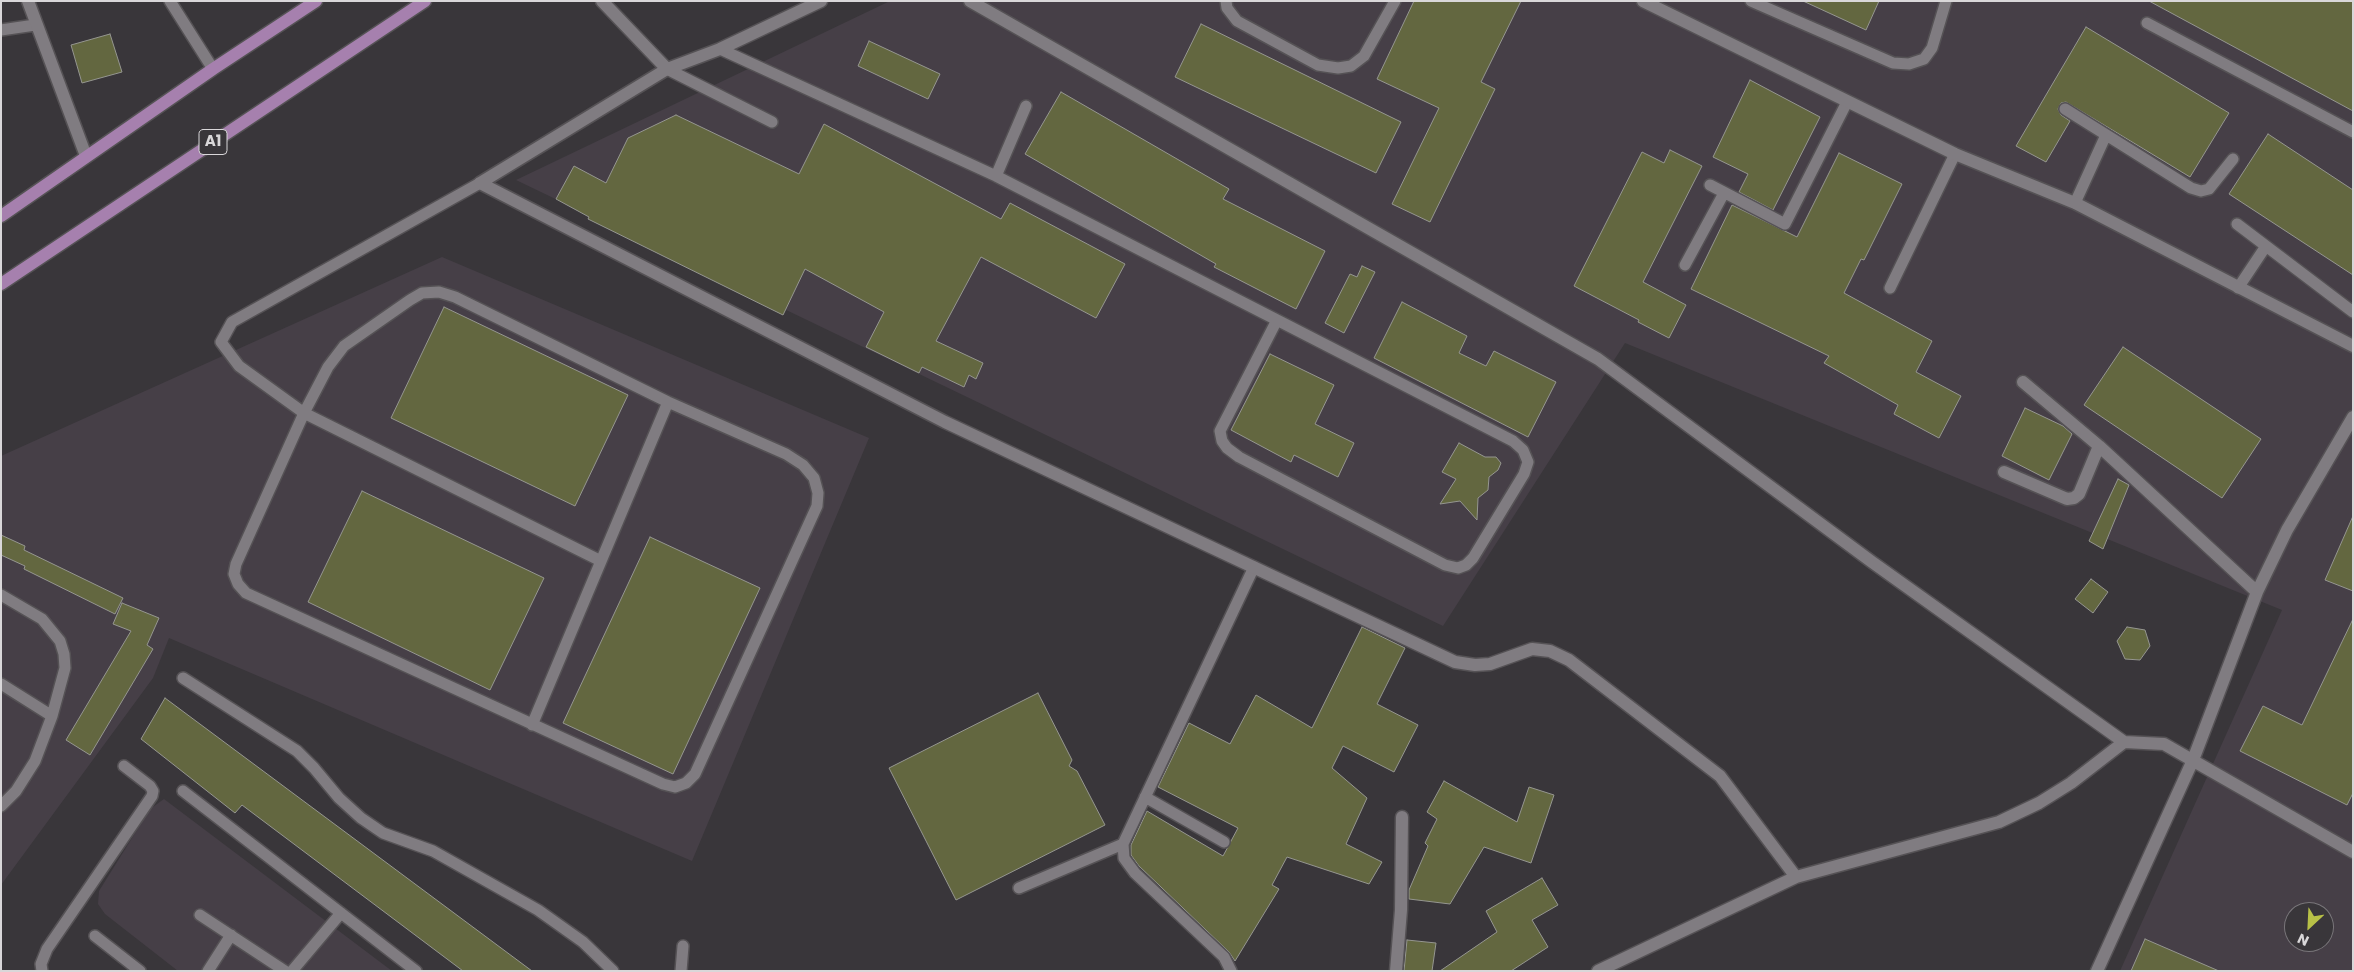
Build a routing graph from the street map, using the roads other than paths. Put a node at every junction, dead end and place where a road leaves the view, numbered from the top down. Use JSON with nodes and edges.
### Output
{"nodes":[{"id":1,"x":28,"y":1,"type":"edge"},
{"id":2,"x":170,"y":1,"type":"edge"},
{"id":3,"x":316,"y":1,"type":"edge"},
{"id":4,"x":426,"y":1,"type":"edge"},
{"id":5,"x":602,"y":1,"type":"edge"},
{"id":6,"x":821,"y":1,"type":"edge"},
{"id":7,"x":970,"y":1,"type":"edge"},
{"id":8,"x":1226,"y":1,"type":"edge"},
{"id":9,"x":1395,"y":1,"type":"edge"},
{"id":10,"x":1643,"y":1,"type":"edge"},
{"id":11,"x":1751,"y":1,"type":"edge"},
{"id":12,"x":1946,"y":1,"type":"edge"},
{"id":13,"x":2147,"y":23,"type":"dead end"},
{"id":14,"x":36,"y":25,"type":"junction"},
{"id":15,"x":1,"y":30,"type":"edge"},
{"id":16,"x":720,"y":48,"type":"junction"},
{"id":17,"x":212,"y":69,"type":"junction"},
{"id":18,"x":667,"y":69,"type":"junction"},
{"id":19,"x":1847,"y":102,"type":"junction"},
{"id":20,"x":1026,"y":106,"type":"dead end"},
{"id":21,"x":2065,"y":108,"type":"dead end"},
{"id":22,"x":772,"y":122,"type":"dead end"},
{"id":23,"x":2353,"y":132,"type":"edge"},
{"id":24,"x":2106,"y":135,"type":"junction"},
{"id":25,"x":1955,"y":154,"type":"junction"},
{"id":26,"x":86,"y":156,"type":"junction"},
{"id":27,"x":2233,"y":159,"type":"dead end"},
{"id":28,"x":996,"y":176,"type":"junction"},
{"id":29,"x":480,"y":183,"type":"junction"},
{"id":30,"x":1710,"y":185,"type":"dead end"},
{"id":31,"x":1724,"y":193,"type":"junction"},
{"id":32,"x":2075,"y":203,"type":"junction"},
{"id":33,"x":1,"y":216,"type":"edge"},
{"id":34,"x":2237,"y":224,"type":"dead end"},
{"id":35,"x":2266,"y":246,"type":"junction"},
{"id":36,"x":1685,"y":265,"type":"dead end"},
{"id":37,"x":1,"y":284,"type":"edge"},
{"id":38,"x":1890,"y":288,"type":"dead end"},
{"id":39,"x":2238,"y":288,"type":"junction"},
{"id":40,"x":2353,"y":312,"type":"edge"},
{"id":41,"x":1277,"y":320,"type":"junction"},
{"id":42,"x":2353,"y":346,"type":"edge"},
{"id":43,"x":2022,"y":382,"type":"dead end"},
{"id":44,"x":668,"y":402,"type":"junction"},
{"id":45,"x":304,"y":412,"type":"junction"},
{"id":46,"x":2353,"y":417,"type":"edge"},
{"id":47,"x":2099,"y":446,"type":"junction"},
{"id":48,"x":2004,"y":472,"type":"dead end"},
{"id":49,"x":601,"y":561,"type":"junction"},
{"id":50,"x":1254,"y":567,"type":"junction"},
{"id":51,"x":2258,"y":592,"type":"junction"},
{"id":52,"x":1,"y":595,"type":"edge"},
{"id":53,"x":183,"y":678,"type":"dead end"},
{"id":54,"x":1,"y":684,"type":"edge"},
{"id":55,"x":52,"y":716,"type":"junction"},
{"id":56,"x":532,"y":725,"type":"junction"},
{"id":57,"x":2124,"y":742,"type":"junction"},
{"id":58,"x":2192,"y":760,"type":"junction"},
{"id":59,"x":124,"y":766,"type":"dead end"},
{"id":60,"x":183,"y":791,"type":"dead end"},
{"id":61,"x":1145,"y":797,"type":"junction"},
{"id":62,"x":1,"y":806,"type":"edge"},
{"id":63,"x":1402,"y":817,"type":"dead end"},
{"id":64,"x":1224,"y":842,"type":"dead end"},
{"id":65,"x":1123,"y":844,"type":"junction"},
{"id":66,"x":2353,"y":852,"type":"edge"},
{"id":67,"x":1796,"y":877,"type":"junction"},
{"id":68,"x":1019,"y":888,"type":"dead end"},
{"id":69,"x":341,"y":913,"type":"junction"},
{"id":70,"x":200,"y":915,"type":"dead end"},
{"id":71,"x":231,"y":935,"type":"junction"},
{"id":72,"x":94,"y":936,"type":"dead end"},
{"id":73,"x":683,"y":946,"type":"dead end"},
{"id":74,"x":42,"y":971,"type":"edge"},
{"id":75,"x":140,"y":971,"type":"edge"},
{"id":76,"x":208,"y":971,"type":"edge"},
{"id":77,"x":285,"y":971,"type":"edge"},
{"id":78,"x":292,"y":971,"type":"edge"},
{"id":79,"x":416,"y":971,"type":"edge"},
{"id":80,"x":613,"y":971,"type":"edge"},
{"id":81,"x":681,"y":971,"type":"edge"},
{"id":82,"x":1232,"y":971,"type":"edge"},
{"id":83,"x":1396,"y":971,"type":"edge"},
{"id":84,"x":1598,"y":971,"type":"edge"},
{"id":85,"x":2098,"y":971,"type":"edge"}],
"edges":[{"from":1,"to":14,"type":"street"},
{"from":2,"to":17,"type":"lane"},
{"from":3,"to":17,"type":"main road"},
{"from":4,"to":37,"type":"main road","number":"A1"},
{"from":5,"to":18,"type":"street"},
{"from":6,"to":16,"type":"street"},
{"from":7,"to":57,"type":"street"},
{"from":8,"to":9,"type":"lane"},
{"from":10,"to":19,"type":"street"},
{"from":11,"to":12,"type":"lane"},
{"from":13,"to":23,"type":"lane"},
{"from":14,"to":15,"type":"lane"},
{"from":14,"to":26,"type":"street"},
{"from":16,"to":18,"type":"street"},
{"from":16,"to":28,"type":"lane"},
{"from":17,"to":26,"type":"main road"},
{"from":18,"to":22,"type":"lane"},
{"from":18,"to":29,"type":"street"},
{"from":19,"to":25,"type":"street"},
{"from":19,"to":31,"type":"lane"},
{"from":20,"to":28,"type":"lane"},
{"from":21,"to":24,"type":"lane"},
{"from":24,"to":27,"type":"lane"},
{"from":24,"to":32,"type":"lane"},
{"from":25,"to":32,"type":"street"},
{"from":25,"to":38,"type":"lane"},
{"from":26,"to":33,"type":"main road"},
{"from":28,"to":41,"type":"lane"},
{"from":29,"to":45,"type":"lane"},
{"from":29,"to":50,"type":"street"},
{"from":30,"to":31,"type":"lane"},
{"from":31,"to":36,"type":"lane"},
{"from":32,"to":39,"type":"street"},
{"from":34,"to":35,"type":"lane"},
{"from":35,"to":39,"type":"lane"},
{"from":35,"to":40,"type":"lane"},
{"from":39,"to":42,"type":"street"},
{"from":41,"to":41,"type":"lane"},
{"from":43,"to":47,"type":"street"},
{"from":44,"to":45,"type":"lane"},
{"from":44,"to":49,"type":"lane"},
{"from":44,"to":56,"type":"lane"},
{"from":45,"to":49,"type":"lane"},
{"from":45,"to":56,"type":"lane"},
{"from":46,"to":51,"type":"street"},
{"from":47,"to":48,"type":"street"},
{"from":47,"to":51,"type":"street"},
{"from":49,"to":56,"type":"lane"},
{"from":50,"to":61,"type":"lane"},
{"from":50,"to":67,"type":"street"},
{"from":51,"to":58,"type":"street"},
{"from":52,"to":55,"type":"lane"},
{"from":53,"to":80,"type":"lane"},
{"from":54,"to":55,"type":"lane"},
{"from":55,"to":62,"type":"lane"},
{"from":57,"to":58,"type":"street"},
{"from":57,"to":67,"type":"street"},
{"from":58,"to":66,"type":"street"},
{"from":58,"to":85,"type":"street"},
{"from":59,"to":74,"type":"lane"},
{"from":60,"to":69,"type":"lane"},
{"from":61,"to":64,"type":"lane"},
{"from":61,"to":65,"type":"lane"},
{"from":63,"to":83,"type":"street"},
{"from":65,"to":68,"type":"lane"},
{"from":65,"to":82,"type":"lane"},
{"from":67,"to":84,"type":"street"},
{"from":69,"to":78,"type":"lane"},
{"from":69,"to":79,"type":"lane"},
{"from":70,"to":71,"type":"lane"},
{"from":71,"to":76,"type":"lane"},
{"from":71,"to":77,"type":"lane"},
{"from":72,"to":75,"type":"lane"},
{"from":73,"to":81,"type":"lane"}]}
